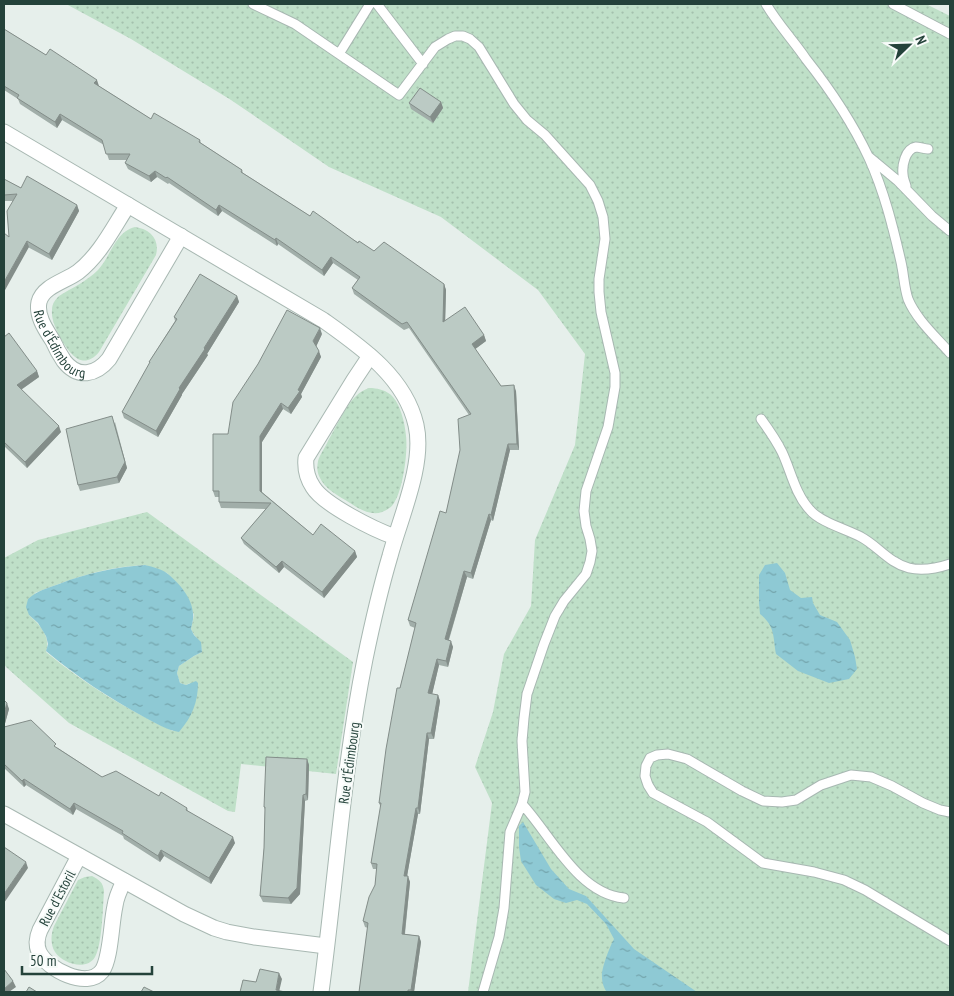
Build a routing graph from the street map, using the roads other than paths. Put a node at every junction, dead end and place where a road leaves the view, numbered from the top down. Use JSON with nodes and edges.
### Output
{"nodes":[{"id":1,"x":253,"y":4,"type":"edge"},
{"id":2,"x":370,"y":4,"type":"edge"},
{"id":3,"x":376,"y":4,"type":"edge"},
{"id":4,"x":766,"y":4,"type":"edge"},
{"id":5,"x":893,"y":4,"type":"edge"},
{"id":6,"x":950,"y":34,"type":"edge"},
{"id":7,"x":338,"y":54,"type":"junction"},
{"id":8,"x":423,"y":64,"type":"junction"},
{"id":9,"x":4,"y":132,"type":"edge"},
{"id":10,"x":928,"y":149,"type":"dead end"},
{"id":11,"x":868,"y":157,"type":"junction"},
{"id":12,"x":908,"y":190,"type":"junction"},
{"id":13,"x":128,"y":205,"type":"junction"},
{"id":14,"x":950,"y":232,"type":"edge"},
{"id":15,"x":181,"y":236,"type":"junction"},
{"id":16,"x":950,"y":353,"type":"edge"},
{"id":17,"x":370,"y":356,"type":"junction"},
{"id":18,"x":761,"y":419,"type":"dead end"},
{"id":19,"x":395,"y":537,"type":"junction"},
{"id":20,"x":950,"y":564,"type":"edge"},
{"id":21,"x":522,"y":804,"type":"junction"},
{"id":22,"x":950,"y":812,"type":"edge"},
{"id":23,"x":4,"y":814,"type":"edge"},
{"id":24,"x":79,"y":856,"type":"junction"},
{"id":25,"x":124,"y":881,"type":"junction"},
{"id":26,"x":624,"y":898,"type":"dead end"},
{"id":27,"x":950,"y":941,"type":"edge"},
{"id":28,"x":326,"y":946,"type":"junction"},
{"id":29,"x":322,"y":992,"type":"edge"},
{"id":30,"x":483,"y":992,"type":"edge"}],
"edges":[{"from":1,"to":7,"type":"lane"},
{"from":2,"to":7,"type":"lane"},
{"from":3,"to":8,"type":"lane"},
{"from":4,"to":11,"type":"lane"},
{"from":5,"to":6,"type":"lane"},
{"from":7,"to":8,"type":"lane"},
{"from":8,"to":21,"type":"lane"},
{"from":9,"to":13,"type":"street","name":"Rue d'Édimbourg"},
{"from":10,"to":12,"type":"lane"},
{"from":11,"to":12,"type":"lane"},
{"from":11,"to":16,"type":"lane"},
{"from":12,"to":14,"type":"lane"},
{"from":13,"to":15,"type":"street","name":"Rue d'Édimbourg"},
{"from":13,"to":15,"type":"street","name":"Rue d'Édimbourg"},
{"from":15,"to":17,"type":"street","name":"Rue d'Édimbourg"},
{"from":17,"to":19,"type":"street","name":"Rue d'Édimbourg"},
{"from":17,"to":19,"type":"street"},
{"from":18,"to":20,"type":"lane"},
{"from":19,"to":28,"type":"street","name":"Rue d'Édimbourg"},
{"from":21,"to":26,"type":"lane"},
{"from":21,"to":30,"type":"lane"},
{"from":22,"to":27,"type":"lane"},
{"from":23,"to":24,"type":"street","name":"Rue d'Estoril"},
{"from":24,"to":25,"type":"street","name":"Rue d'Estoril"},
{"from":24,"to":25,"type":"street","name":"Rue d'Estoril"},
{"from":25,"to":28,"type":"street","name":"Rue d'Estoril"},
{"from":28,"to":29,"type":"street","name":"Rue d'Édimbourg"}]}
